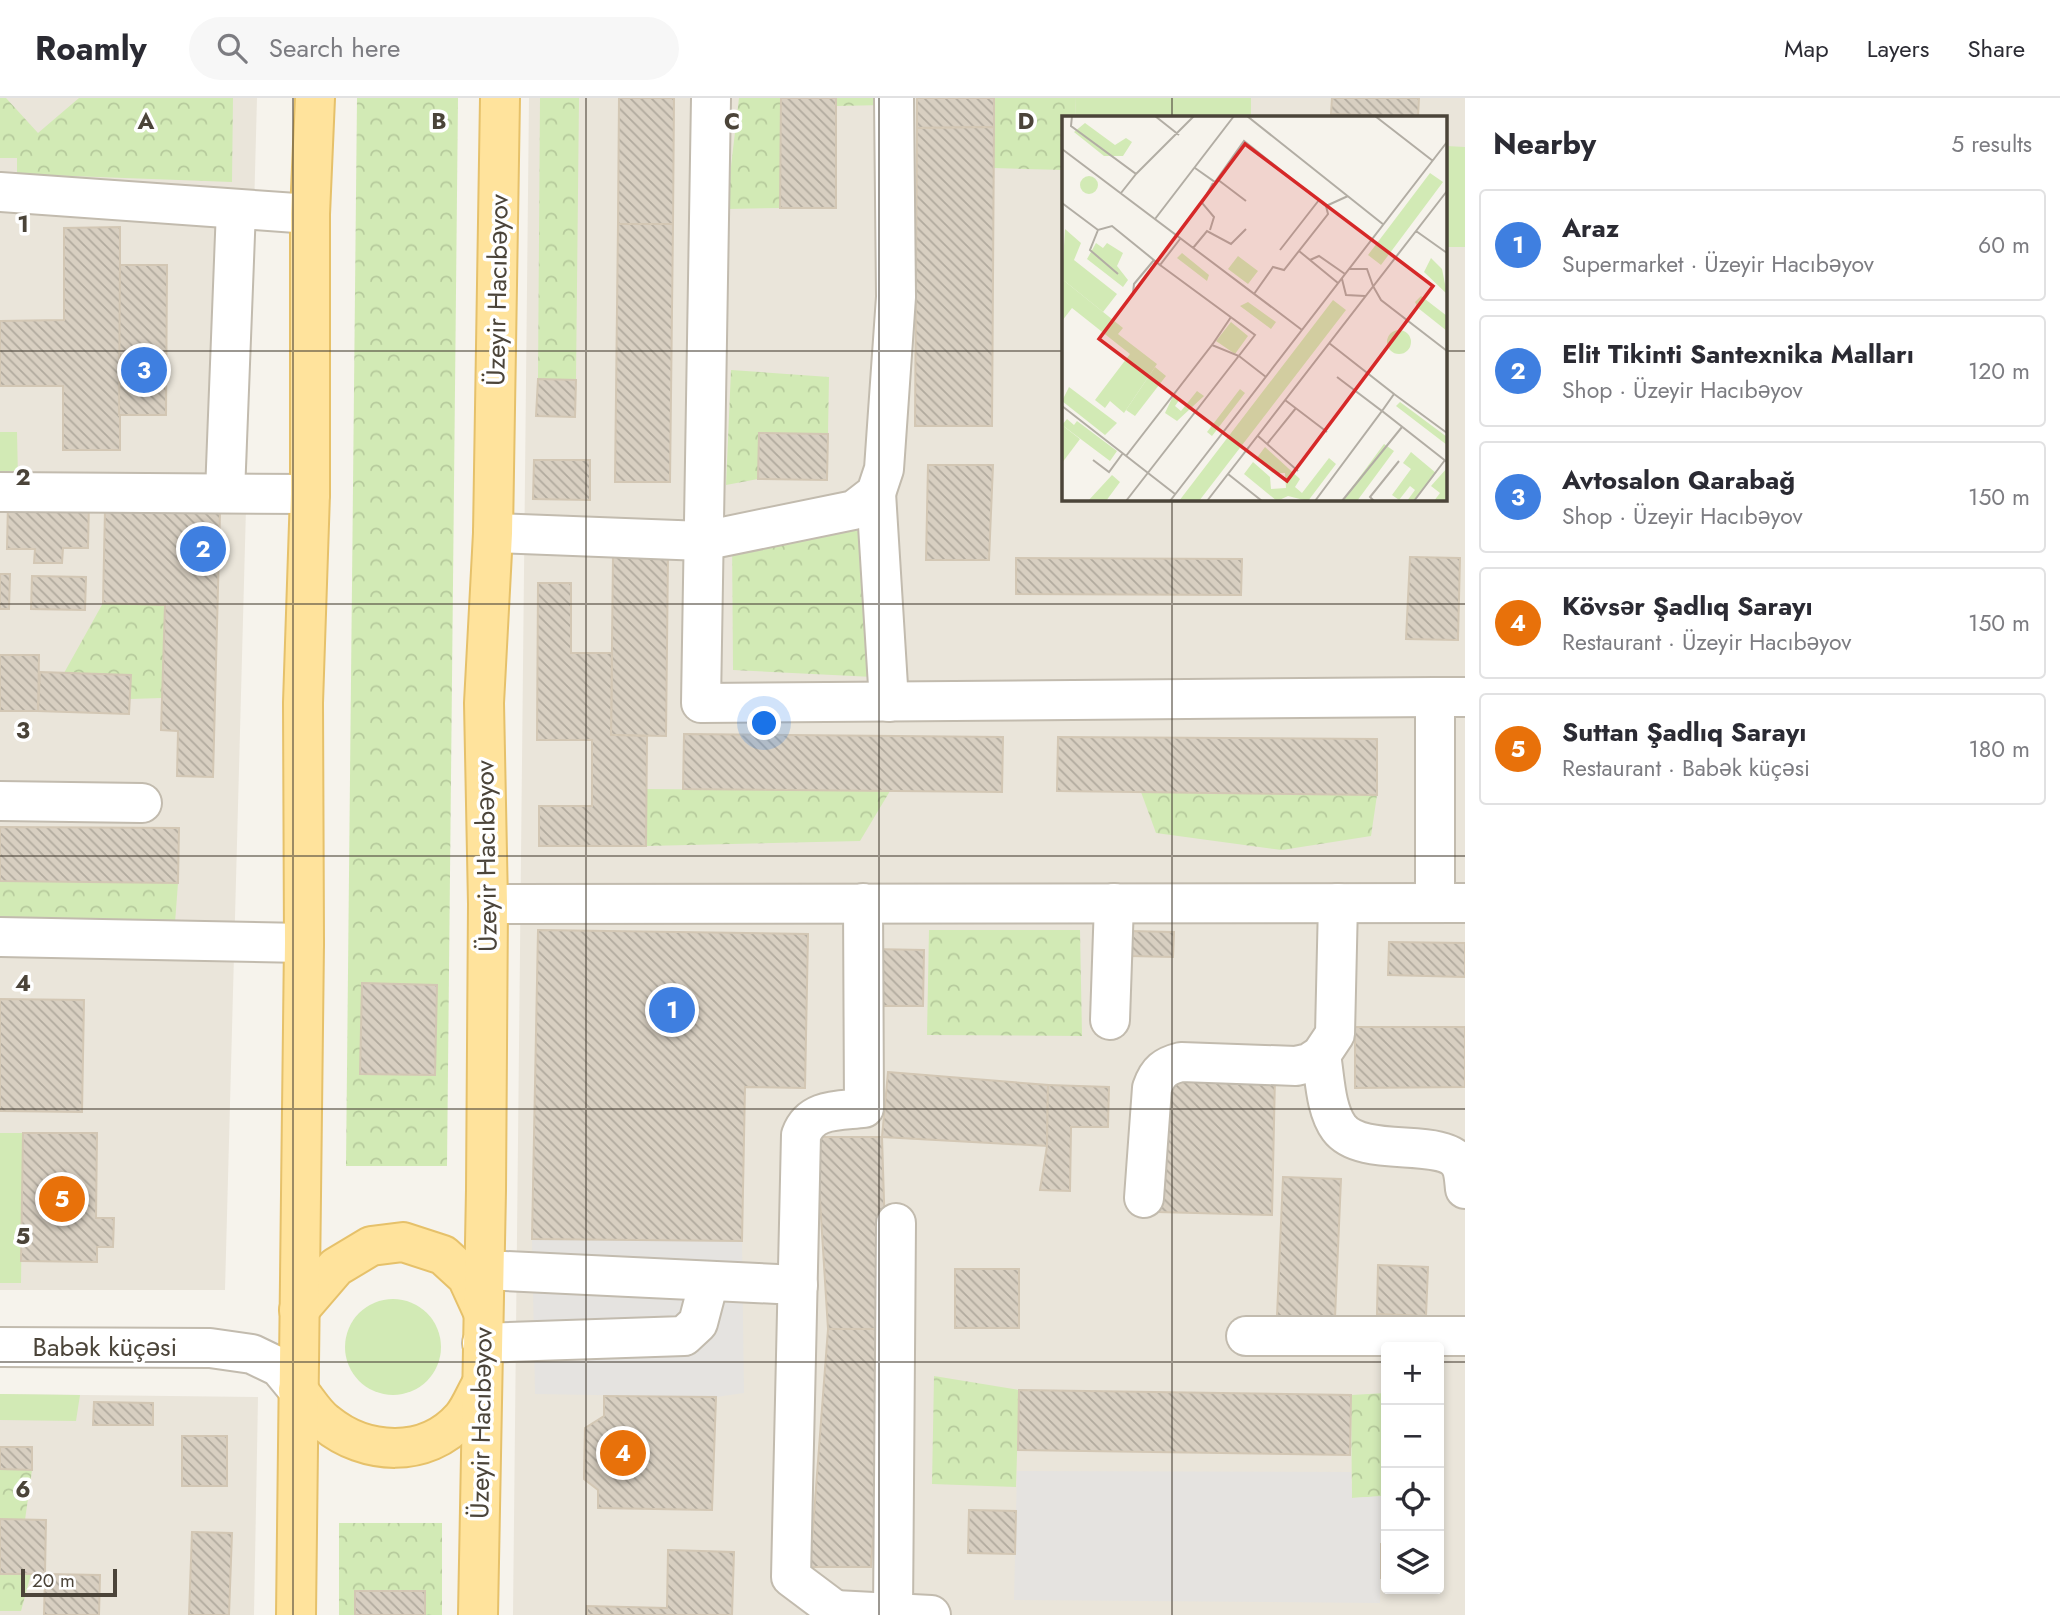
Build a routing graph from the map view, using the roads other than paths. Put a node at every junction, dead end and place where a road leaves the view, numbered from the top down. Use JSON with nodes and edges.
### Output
{"nodes":[{"id":1,"x":315,"y":98,"type":"edge"},
{"id":2,"x":500,"y":98,"type":"edge"},
{"id":3,"x":711,"y":98,"type":"edge"},
{"id":4,"x":894,"y":98,"type":"edge"},
{"id":5,"x":0,"y":192,"type":"edge"},
{"id":6,"x":236,"y":209,"type":"junction"},
{"id":7,"x":310,"y":214,"type":"junction"},
{"id":8,"x":0,"y":492,"type":"edge"},
{"id":9,"x":225,"y":493,"type":"junction"},
{"id":10,"x":876,"y":493,"type":"junction"},
{"id":11,"x":310,"y":494,"type":"junction"},
{"id":12,"x":493,"y":533,"type":"junction"},
{"id":13,"x":704,"y":541,"type":"junction"},
{"id":14,"x":1450,"y":697,"type":"edge"},
{"id":15,"x":889,"y":702,"type":"junction"},
{"id":16,"x":0,"y":800,"type":"edge"},
{"id":17,"x":142,"y":803,"type":"dead end"},
{"id":18,"x":863,"y":903,"type":"junction"},
{"id":19,"x":1114,"y":903,"type":"junction"},
{"id":20,"x":1338,"y":903,"type":"junction"},
{"id":21,"x":1450,"y":903,"type":"edge"},
{"id":22,"x":488,"y":904,"type":"junction"},
{"id":23,"x":0,"y":937,"type":"edge"},
{"id":24,"x":304,"y":943,"type":"junction"},
{"id":25,"x":1110,"y":1020,"type":"dead end"},
{"id":26,"x":1321,"y":1055,"type":"junction"},
{"id":27,"x":1465,"y":1189,"type":"edge"},
{"id":28,"x":1144,"y":1198,"type":"dead end"},
{"id":29,"x":896,"y":1223,"type":"dead end"},
{"id":30,"x":484,"y":1270,"type":"junction"},
{"id":31,"x":709,"y":1281,"type":"junction"},
{"id":32,"x":797,"y":1285,"type":"junction"},
{"id":33,"x":299,"y":1310,"type":"junction"},
{"id":34,"x":482,"y":1328,"type":"junction"},
{"id":35,"x":1247,"y":1336,"type":"dead end"},
{"id":36,"x":1465,"y":1336,"type":"edge"},
{"id":37,"x":0,"y":1347,"type":"edge"},
{"id":38,"x":210,"y":1348,"type":"junction"},
{"id":39,"x":481,"y":1385,"type":"junction"},
{"id":40,"x":298,"y":1390,"type":"junction"},
{"id":41,"x":832,"y":1612,"type":"edge"},
{"id":42,"x":893,"y":1614,"type":"edge"},
{"id":43,"x":296,"y":1615,"type":"edge"},
{"id":44,"x":478,"y":1615,"type":"edge"},
{"id":45,"x":931,"y":1615,"type":"edge"}],
"edges":[{"from":1,"to":7,"type":"main road"},
{"from":2,"to":12,"type":"main road","name":"Üzeyir Hacıbəyov"},
{"from":3,"to":13,"type":"street"},
{"from":4,"to":10,"type":"street"},
{"from":5,"to":6,"type":"street"},
{"from":6,"to":7,"type":"street"},
{"from":6,"to":9,"type":"street"},
{"from":7,"to":11,"type":"main road"},
{"from":8,"to":9,"type":"street"},
{"from":9,"to":11,"type":"street"},
{"from":10,"to":13,"type":"street"},
{"from":10,"to":15,"type":"street"},
{"from":11,"to":24,"type":"main road"},
{"from":12,"to":13,"type":"street"},
{"from":12,"to":22,"type":"main road","name":"Üzeyir Hacıbəyov"},
{"from":13,"to":15,"type":"street"},
{"from":14,"to":15,"type":"street"},
{"from":14,"to":21,"type":"street"},
{"from":16,"to":17,"type":"street"},
{"from":18,"to":19,"type":"street"},
{"from":18,"to":22,"type":"street"},
{"from":18,"to":32,"type":"street"},
{"from":19,"to":20,"type":"street"},
{"from":19,"to":25,"type":"street"},
{"from":20,"to":21,"type":"street"},
{"from":20,"to":26,"type":"street"},
{"from":22,"to":30,"type":"main road","name":"Üzeyir Hacıbəyov"},
{"from":23,"to":24,"type":"street"},
{"from":24,"to":33,"type":"main road"},
{"from":26,"to":27,"type":"street"},
{"from":26,"to":28,"type":"street"},
{"from":29,"to":42,"type":"street"},
{"from":30,"to":31,"type":"street"},
{"from":30,"to":34,"type":"main road","name":"Üzeyir Hacıbəyov"},
{"from":31,"to":32,"type":"street"},
{"from":31,"to":34,"type":"street"},
{"from":32,"to":41,"type":"street"},
{"from":33,"to":34,"type":"main road"},
{"from":33,"to":38,"type":"street"},
{"from":33,"to":40,"type":"main road"},
{"from":34,"to":39,"type":"main road","name":"Üzeyir Hacıbəyov"},
{"from":35,"to":36,"type":"street"},
{"from":37,"to":38,"type":"street","name":"Babək küçəsi"},
{"from":38,"to":40,"type":"street"},
{"from":39,"to":40,"type":"main road"},
{"from":39,"to":44,"type":"main road","name":"Üzeyir Hacıbəyov"},
{"from":40,"to":43,"type":"main road"},
{"from":41,"to":42,"type":"street"},
{"from":42,"to":45,"type":"street"}]}
